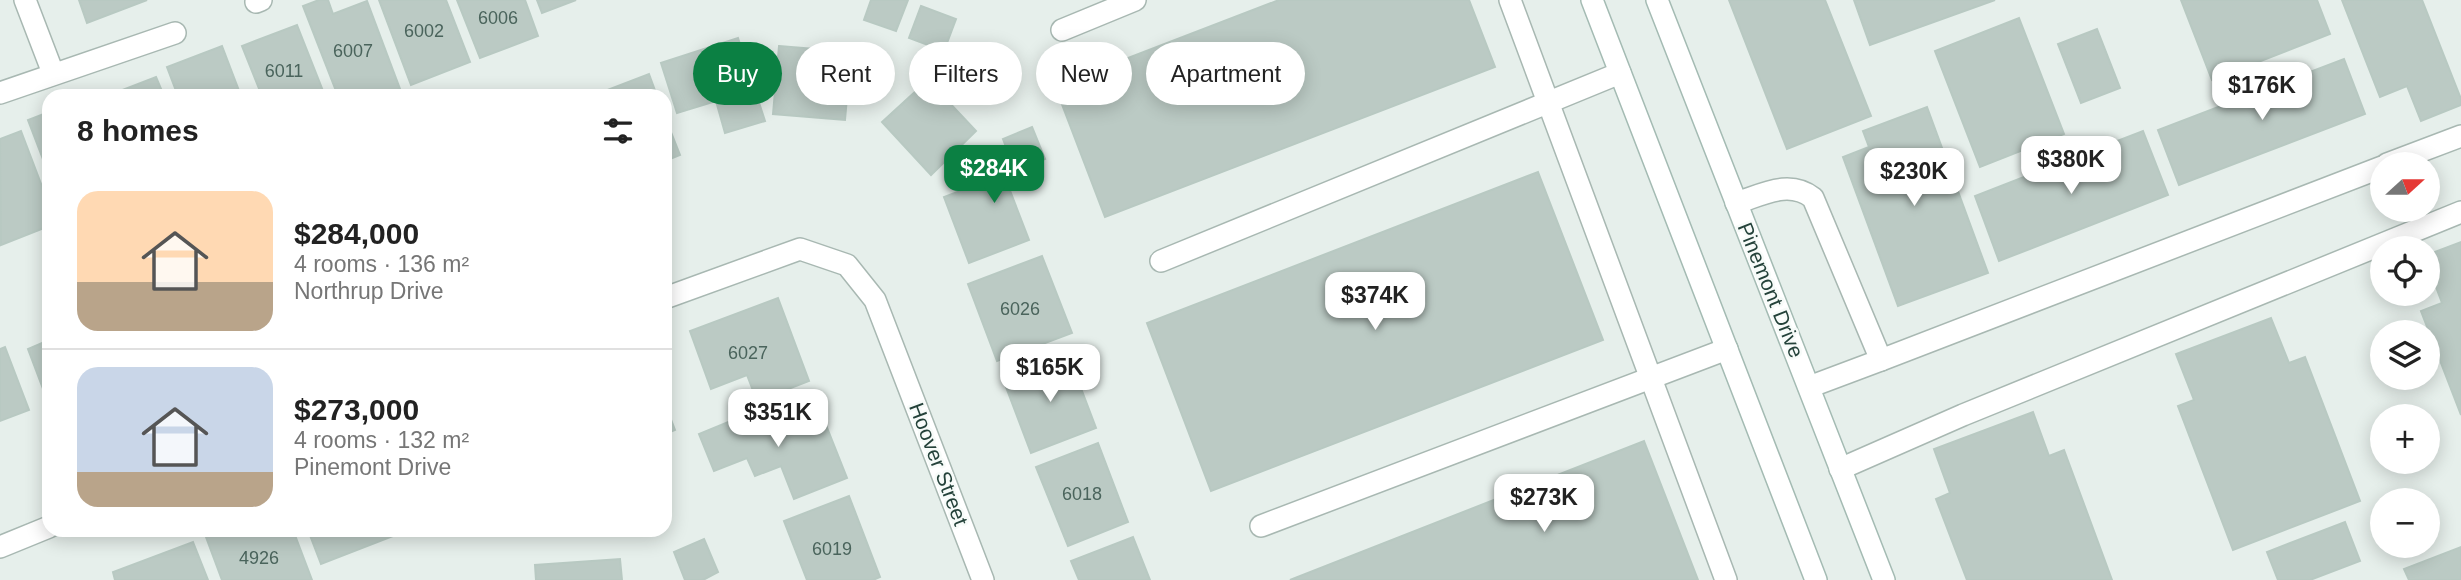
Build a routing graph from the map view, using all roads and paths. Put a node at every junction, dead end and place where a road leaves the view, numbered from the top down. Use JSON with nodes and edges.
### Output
{"nodes":[{"id":1,"x":25,"y":0,"type":"edge"},
{"id":2,"x":1135,"y":0,"type":"edge"},
{"id":3,"x":1510,"y":0,"type":"edge"},
{"id":4,"x":1592,"y":0,"type":"edge"},
{"id":5,"x":1657,"y":0,"type":"edge"},
{"id":6,"x":1062,"y":30,"type":"dead end"},
{"id":7,"x":175,"y":33,"type":"dead end"},
{"id":8,"x":1620,"y":72,"type":"junction"},
{"id":9,"x":53,"y":73,"type":"junction"},
{"id":10,"x":0,"y":93,"type":"edge"},
{"id":11,"x":1548,"y":102,"type":"junction"},
{"id":12,"x":2461,"y":136,"type":"edge"},
{"id":13,"x":2419,"y":152,"type":"edge"},
{"id":14,"x":2370,"y":172,"type":"edge"},
{"id":15,"x":1736,"y":203,"type":"junction"},
{"id":16,"x":2461,"y":212,"type":"edge"},
{"id":17,"x":1161,"y":261,"type":"dead end"},
{"id":18,"x":672,"y":295,"type":"edge"},
{"id":19,"x":1727,"y":349,"type":"junction"},
{"id":20,"x":1881,"y":360,"type":"junction"},
{"id":21,"x":1651,"y":377,"type":"junction"},
{"id":22,"x":1809,"y":387,"type":"junction"},
{"id":23,"x":1840,"y":469,"type":"junction"},
{"id":24,"x":1261,"y":526,"type":"dead end"},
{"id":25,"x":42,"y":530,"type":"edge"},
{"id":26,"x":0,"y":547,"type":"edge"},
{"id":27,"x":983,"y":580,"type":"edge"},
{"id":28,"x":1726,"y":580,"type":"edge"},
{"id":29,"x":1816,"y":580,"type":"edge"},
{"id":30,"x":1884,"y":580,"type":"edge"}],
"edges":[{"from":1,"to":9,"type":"main road"},
{"from":2,"to":6,"type":"main road"},
{"from":3,"to":11,"type":"main road"},
{"from":4,"to":8,"type":"main road"},
{"from":5,"to":15,"type":"main road","name":"Pinemont Drive"},
{"from":7,"to":9,"type":"main road"},
{"from":8,"to":11,"type":"main road"},
{"from":8,"to":19,"type":"main road"},
{"from":9,"to":10,"type":"main road"},
{"from":11,"to":17,"type":"main road"},
{"from":11,"to":21,"type":"main road"},
{"from":12,"to":13,"type":"main road"},
{"from":14,"to":20,"type":"main road"},
{"from":15,"to":20,"type":"main road"},
{"from":15,"to":22,"type":"main road","name":"Pinemont Drive"},
{"from":16,"to":23,"type":"main road"},
{"from":18,"to":27,"type":"main road","name":"Hoover Street"},
{"from":19,"to":21,"type":"main road"},
{"from":19,"to":29,"type":"main road"},
{"from":20,"to":22,"type":"main road"},
{"from":21,"to":24,"type":"main road"},
{"from":21,"to":28,"type":"main road"},
{"from":22,"to":23,"type":"main road","name":"Pinemont Drive"},
{"from":23,"to":30,"type":"main road","name":"Pinemont Drive"},
{"from":25,"to":26,"type":"main road"}]}
